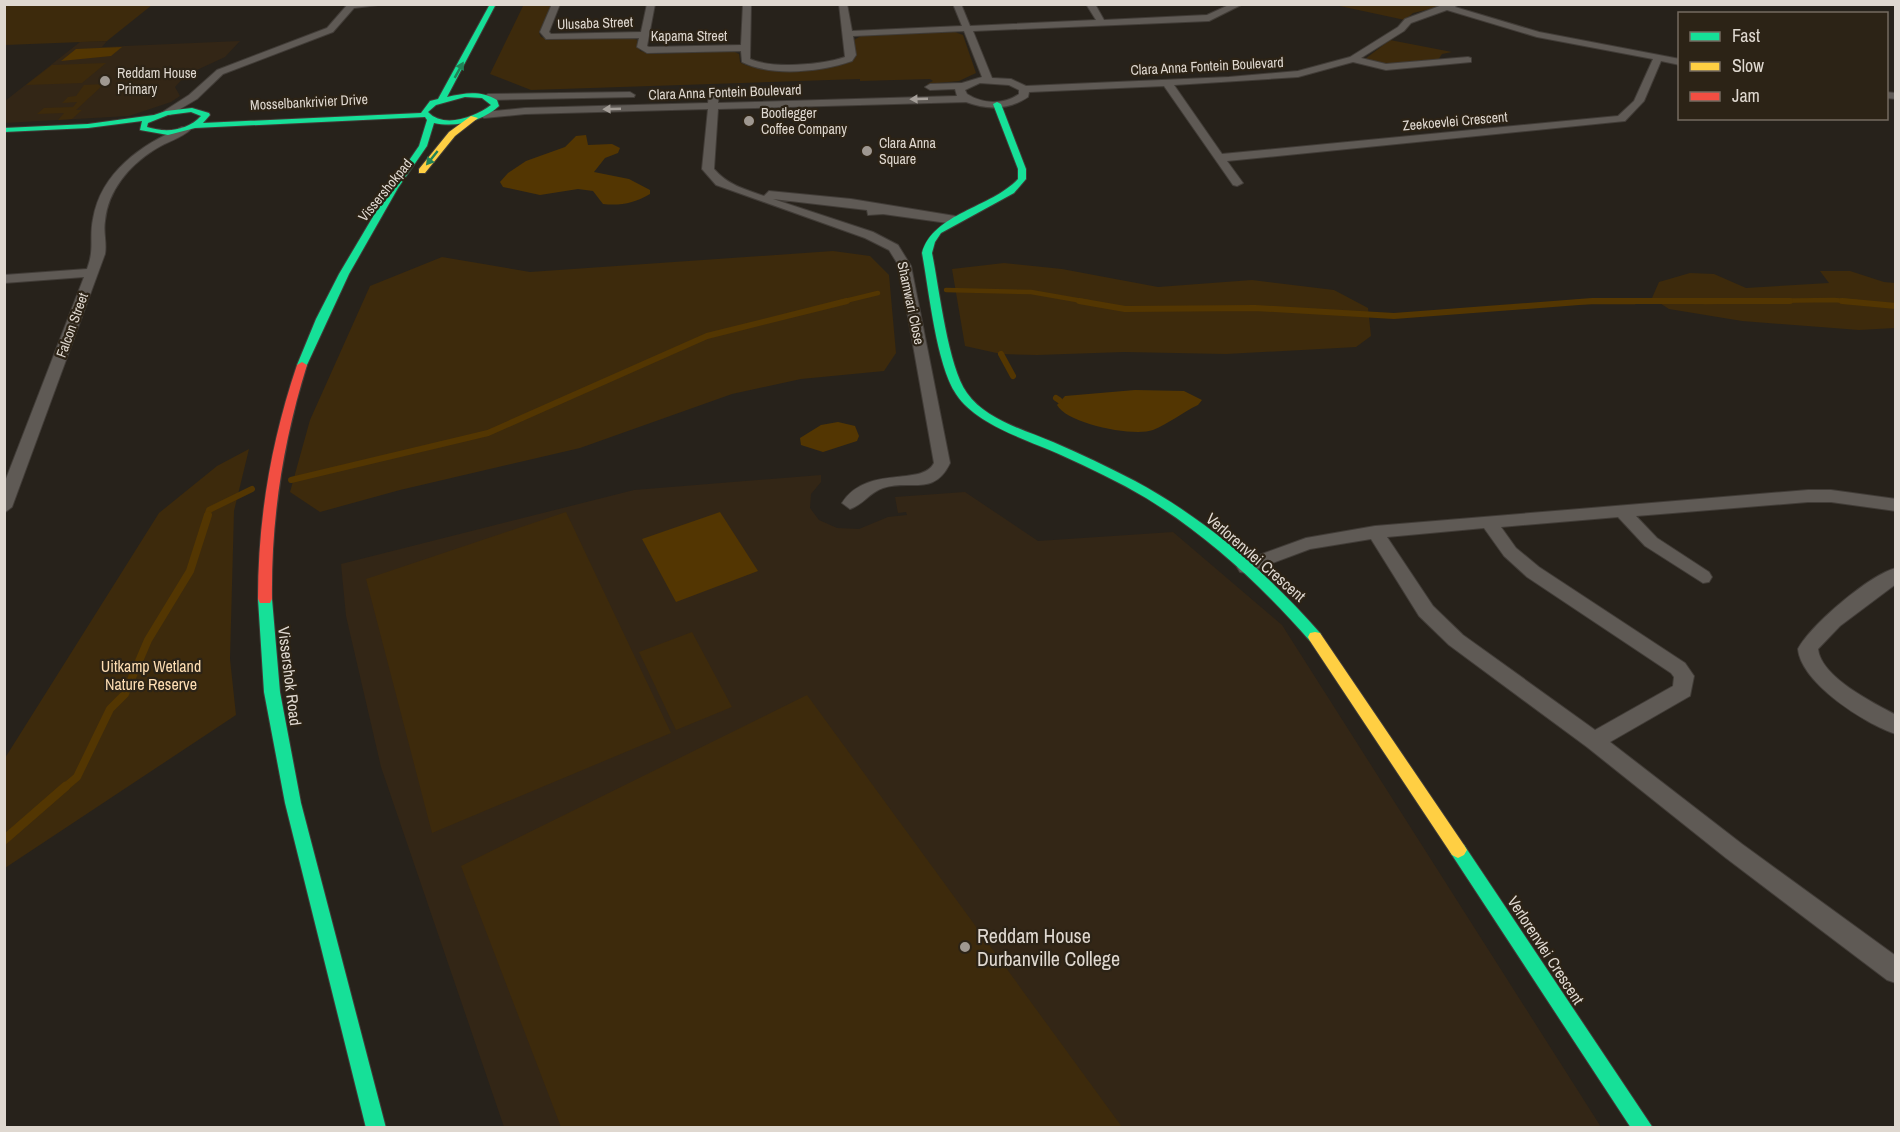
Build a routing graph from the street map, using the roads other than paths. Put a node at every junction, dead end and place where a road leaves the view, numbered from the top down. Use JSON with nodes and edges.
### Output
{"nodes":[{"id":1,"x":382,"y":4,"type":"edge"},
{"id":2,"x":493,"y":4,"type":"edge"},
{"id":3,"x":504,"y":4,"type":"edge"},
{"id":4,"x":556,"y":4,"type":"edge"},
{"id":5,"x":651,"y":4,"type":"edge"},
{"id":6,"x":747,"y":4,"type":"edge"},
{"id":7,"x":843,"y":4,"type":"edge"},
{"id":8,"x":957,"y":4,"type":"edge"},
{"id":9,"x":1090,"y":4,"type":"edge"},
{"id":10,"x":1239,"y":4,"type":"edge"},
{"id":11,"x":352,"y":5,"type":"edge"},
{"id":12,"x":1478,"y":5,"type":"edge"},
{"id":13,"x":1454,"y":8,"type":"edge"},
{"id":14,"x":1102,"y":23,"type":"junction"},
{"id":15,"x":967,"y":29,"type":"junction"},
{"id":16,"x":1401,"y":29,"type":"junction"},
{"id":17,"x":847,"y":34,"type":"junction"},
{"id":18,"x":645,"y":35,"type":"junction"},
{"id":19,"x":746,"y":48,"type":"junction"},
{"id":20,"x":1658,"y":58,"type":"junction"},
{"id":21,"x":1353,"y":59,"type":"junction"},
{"id":22,"x":1468,"y":60,"type":"dead end"},
{"id":23,"x":1678,"y":62,"type":"edge"},
{"id":24,"x":988,"y":79,"type":"junction"},
{"id":25,"x":1167,"y":83,"type":"junction"},
{"id":26,"x":963,"y":86,"type":"junction"},
{"id":27,"x":915,"y":87,"type":"dead end"},
{"id":28,"x":1024,"y":89,"type":"junction"},
{"id":29,"x":703,"y":93,"type":"dead end"},
{"id":30,"x":646,"y":95,"type":"dead end"},
{"id":31,"x":483,"y":96,"type":"junction"},
{"id":32,"x":193,"y":97,"type":"junction"},
{"id":33,"x":717,"y":97,"type":"junction"},
{"id":34,"x":966,"y":99,"type":"junction"},
{"id":35,"x":997,"y":105,"type":"junction"},
{"id":36,"x":433,"y":110,"type":"junction"},
{"id":37,"x":202,"y":112,"type":"junction"},
{"id":38,"x":166,"y":113,"type":"junction"},
{"id":39,"x":479,"y":117,"type":"junction"},
{"id":40,"x":147,"y":125,"type":"junction"},
{"id":41,"x":190,"y":127,"type":"junction"},
{"id":42,"x":4,"y":130,"type":"edge"},
{"id":43,"x":142,"y":150,"type":"junction"},
{"id":44,"x":1219,"y":159,"type":"junction"},
{"id":45,"x":1237,"y":183,"type":"dead end"},
{"id":46,"x":752,"y":196,"type":"junction"},
{"id":47,"x":883,"y":210,"type":"junction"},
{"id":48,"x":955,"y":220,"type":"junction"},
{"id":49,"x":833,"y":223,"type":"junction"},
{"id":50,"x":367,"y":238,"type":"junction"},
{"id":51,"x":91,"y":273,"type":"junction"},
{"id":52,"x":4,"y":279,"type":"edge"},
{"id":53,"x":850,"y":503,"type":"dead end"},
{"id":54,"x":1896,"y":505,"type":"edge"},
{"id":55,"x":4,"y":507,"type":"edge"},
{"id":56,"x":1622,"y":511,"type":"junction"},
{"id":57,"x":1489,"y":522,"type":"junction"},
{"id":58,"x":1376,"y":532,"type":"junction"},
{"id":59,"x":1246,"y":567,"type":"junction"},
{"id":60,"x":1896,"y":574,"type":"edge"},
{"id":61,"x":1703,"y":577,"type":"dead end"},
{"id":62,"x":1896,"y":726,"type":"edge"},
{"id":63,"x":1594,"y":741,"type":"junction"},
{"id":64,"x":1896,"y":970,"type":"edge"},
{"id":65,"x":376,"y":1128,"type":"edge"},
{"id":66,"x":1643,"y":1128,"type":"edge"}],
"edges":[{"from":1,"to":11,"type":"street"},
{"from":36,"to":2,"type":"main road","name":"Vissershokpad","one_way":true},
{"from":3,"to":31,"type":"main road"},
{"from":4,"to":18,"type":"street","name":"Ulusaba Street"},
{"from":5,"to":18,"type":"street","name":"Kapama Street"},
{"from":6,"to":19,"type":"street"},
{"from":7,"to":17,"type":"street"},
{"from":8,"to":15,"type":"street"},
{"from":9,"to":14,"type":"street"},
{"from":10,"to":14,"type":"street"},
{"from":11,"to":32,"type":"street"},
{"from":12,"to":13,"type":"street","name":"Clara Anna Fontein Boulevard"},
{"from":13,"to":16,"type":"street","name":"Clara Anna Fontein Boulevard"},
{"from":13,"to":16,"type":"street","name":"Clara Anna Fontein Boulevard"},
{"from":13,"to":20,"type":"street"},
{"from":14,"to":15,"type":"street"},
{"from":15,"to":17,"type":"street"},
{"from":15,"to":24,"type":"street"},
{"from":16,"to":21,"type":"street","name":"Clara Anna Fontein Boulevard"},
{"from":17,"to":19,"type":"street"},
{"from":18,"to":19,"type":"street","name":"Kapama Street"},
{"from":20,"to":23,"type":"street"},
{"from":20,"to":44,"type":"street","name":"Zeekoevlei Crescent"},
{"from":21,"to":22,"type":"street"},
{"from":21,"to":25,"type":"street","name":"Clara Anna Fontein Boulevard"},
{"from":24,"to":26,"type":"street"},
{"from":24,"to":28,"type":"street"},
{"from":25,"to":28,"type":"street","name":"Clara Anna Fontein Boulevard"},
{"from":25,"to":44,"type":"street"},
{"from":26,"to":27,"type":"street"},
{"from":26,"to":34,"type":"street"},
{"from":28,"to":35,"type":"street"},
{"from":29,"to":33,"type":"street","name":"Clara Anna Fontein Boulevard"},
{"from":30,"to":31,"type":"street","name":"Clara Anna Fontein Boulevard"},
{"from":31,"to":36,"type":"main road"},
{"from":31,"to":39,"type":"main road"},
{"from":32,"to":37,"type":"street"},
{"from":32,"to":38,"type":"street"},
{"from":34,"to":33,"type":"street","name":"Clara Anna Fontein Boulevard","one_way":true},
{"from":33,"to":39,"type":"street","name":"Clara Anna Fontein Boulevard","one_way":true},
{"from":33,"to":46,"type":"street","name":"Shamwari Close"},
{"from":34,"to":35,"type":"street","name":"Clara Anna Fontein Boulevard"},
{"from":35,"to":48,"type":"main road","name":"Verlorenvlei Crescent"},
{"from":36,"to":37,"type":"main road","name":"Mosselbankrivier Drive"},
{"from":36,"to":39,"type":"main road"},
{"from":36,"to":41,"type":"main road","name":"Mosselbankrivier Drive"},
{"from":36,"to":50,"type":"main road","name":"Vissershokpad"},
{"from":37,"to":38,"type":"main road","name":"Mosselbankrivier Drive"},
{"from":37,"to":41,"type":"main road"},
{"from":38,"to":40,"type":"main road","name":"Mosselbankrivier Drive"},
{"from":39,"to":50,"type":"main road","name":"Vissershokpad","one_way":true},
{"from":40,"to":41,"type":"main road","name":"Mosselbankrivier Drive"},
{"from":40,"to":42,"type":"main road"},
{"from":40,"to":43,"type":"street"},
{"from":41,"to":43,"type":"street","name":"Falcon Street"},
{"from":43,"to":51,"type":"street","name":"Falcon Street"},
{"from":44,"to":45,"type":"street"},
{"from":46,"to":47,"type":"street"},
{"from":46,"to":49,"type":"street","name":"Shamwari Close"},
{"from":47,"to":48,"type":"street"},
{"from":47,"to":49,"type":"street"},
{"from":48,"to":59,"type":"main road","name":"Verlorenvlei Crescent"},
{"from":49,"to":53,"type":"street","name":"Shamwari Close"},
{"from":50,"to":65,"type":"main road","name":"Vissershok Road"},
{"from":51,"to":52,"type":"street"},
{"from":51,"to":55,"type":"street","name":"Falcon Street"},
{"from":54,"to":56,"type":"street"},
{"from":56,"to":57,"type":"street"},
{"from":56,"to":61,"type":"street"},
{"from":57,"to":58,"type":"street"},
{"from":57,"to":63,"type":"street"},
{"from":58,"to":59,"type":"street"},
{"from":58,"to":63,"type":"street"},
{"from":59,"to":66,"type":"main road","name":"Verlorenvlei Crescent"},
{"from":60,"to":62,"type":"street"},
{"from":63,"to":64,"type":"street"}]}
